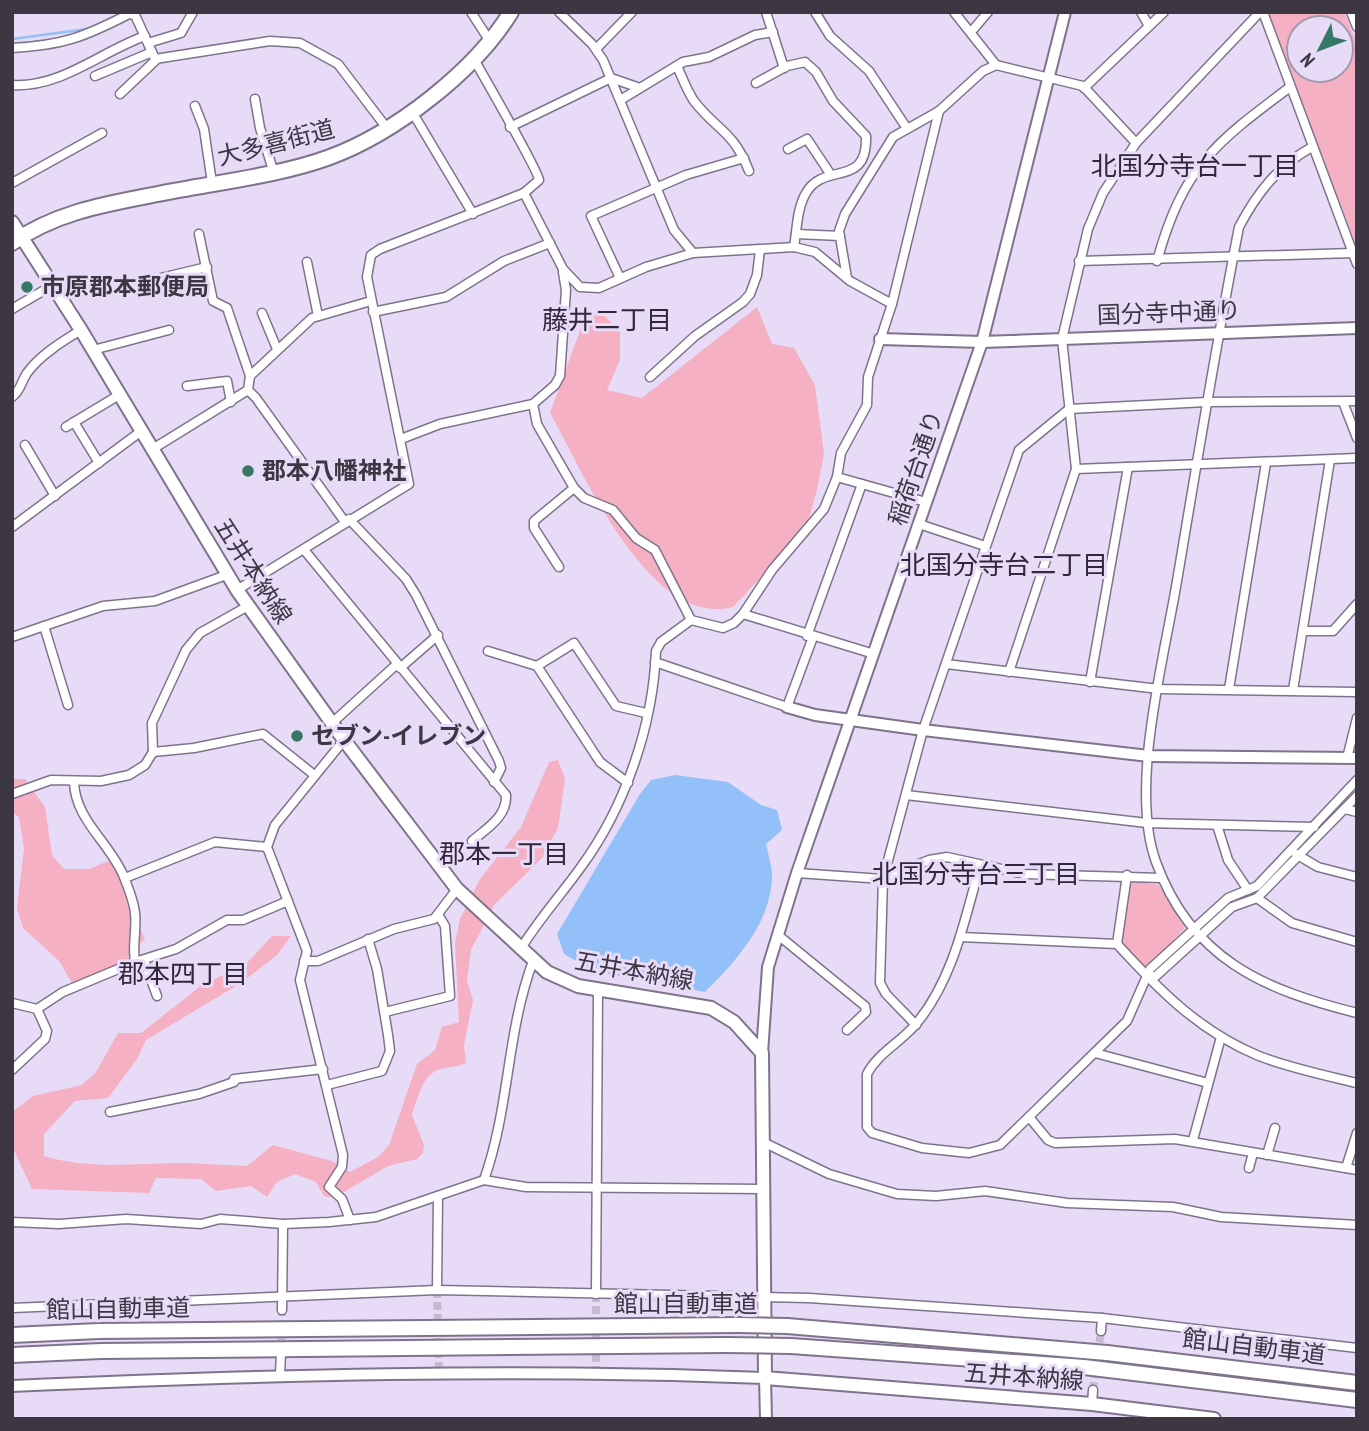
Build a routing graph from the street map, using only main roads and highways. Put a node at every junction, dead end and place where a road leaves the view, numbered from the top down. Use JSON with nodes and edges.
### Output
{"nodes":[{"id":1,"x":508,"y":13,"type":"edge"},
{"id":2,"x":12,"y":222,"type":"edge"},
{"id":3,"x":17,"y":240,"type":"edge"},
{"id":4,"x":12,"y":1335,"type":"edge"},
{"id":5,"x":12,"y":1355,"type":"edge"},
{"id":6,"x":1357,"y":1383,"type":"edge"},
{"id":7,"x":1357,"y":1400,"type":"edge"},
{"id":8,"x":1214,"y":1419,"type":"edge"}],
"edges":[{"from":1,"to":3,"type":"highway","name":"大多喜街道"},
{"from":2,"to":3,"type":"main road","name":"五井本納線"},
{"from":3,"to":8,"type":"main road","name":"五井本納線"},
{"from":4,"to":6,"type":"highway","name":"館山自動車道","bridge":true},
{"from":5,"to":7,"type":"highway","name":"館山自動車道","bridge":true}]}
